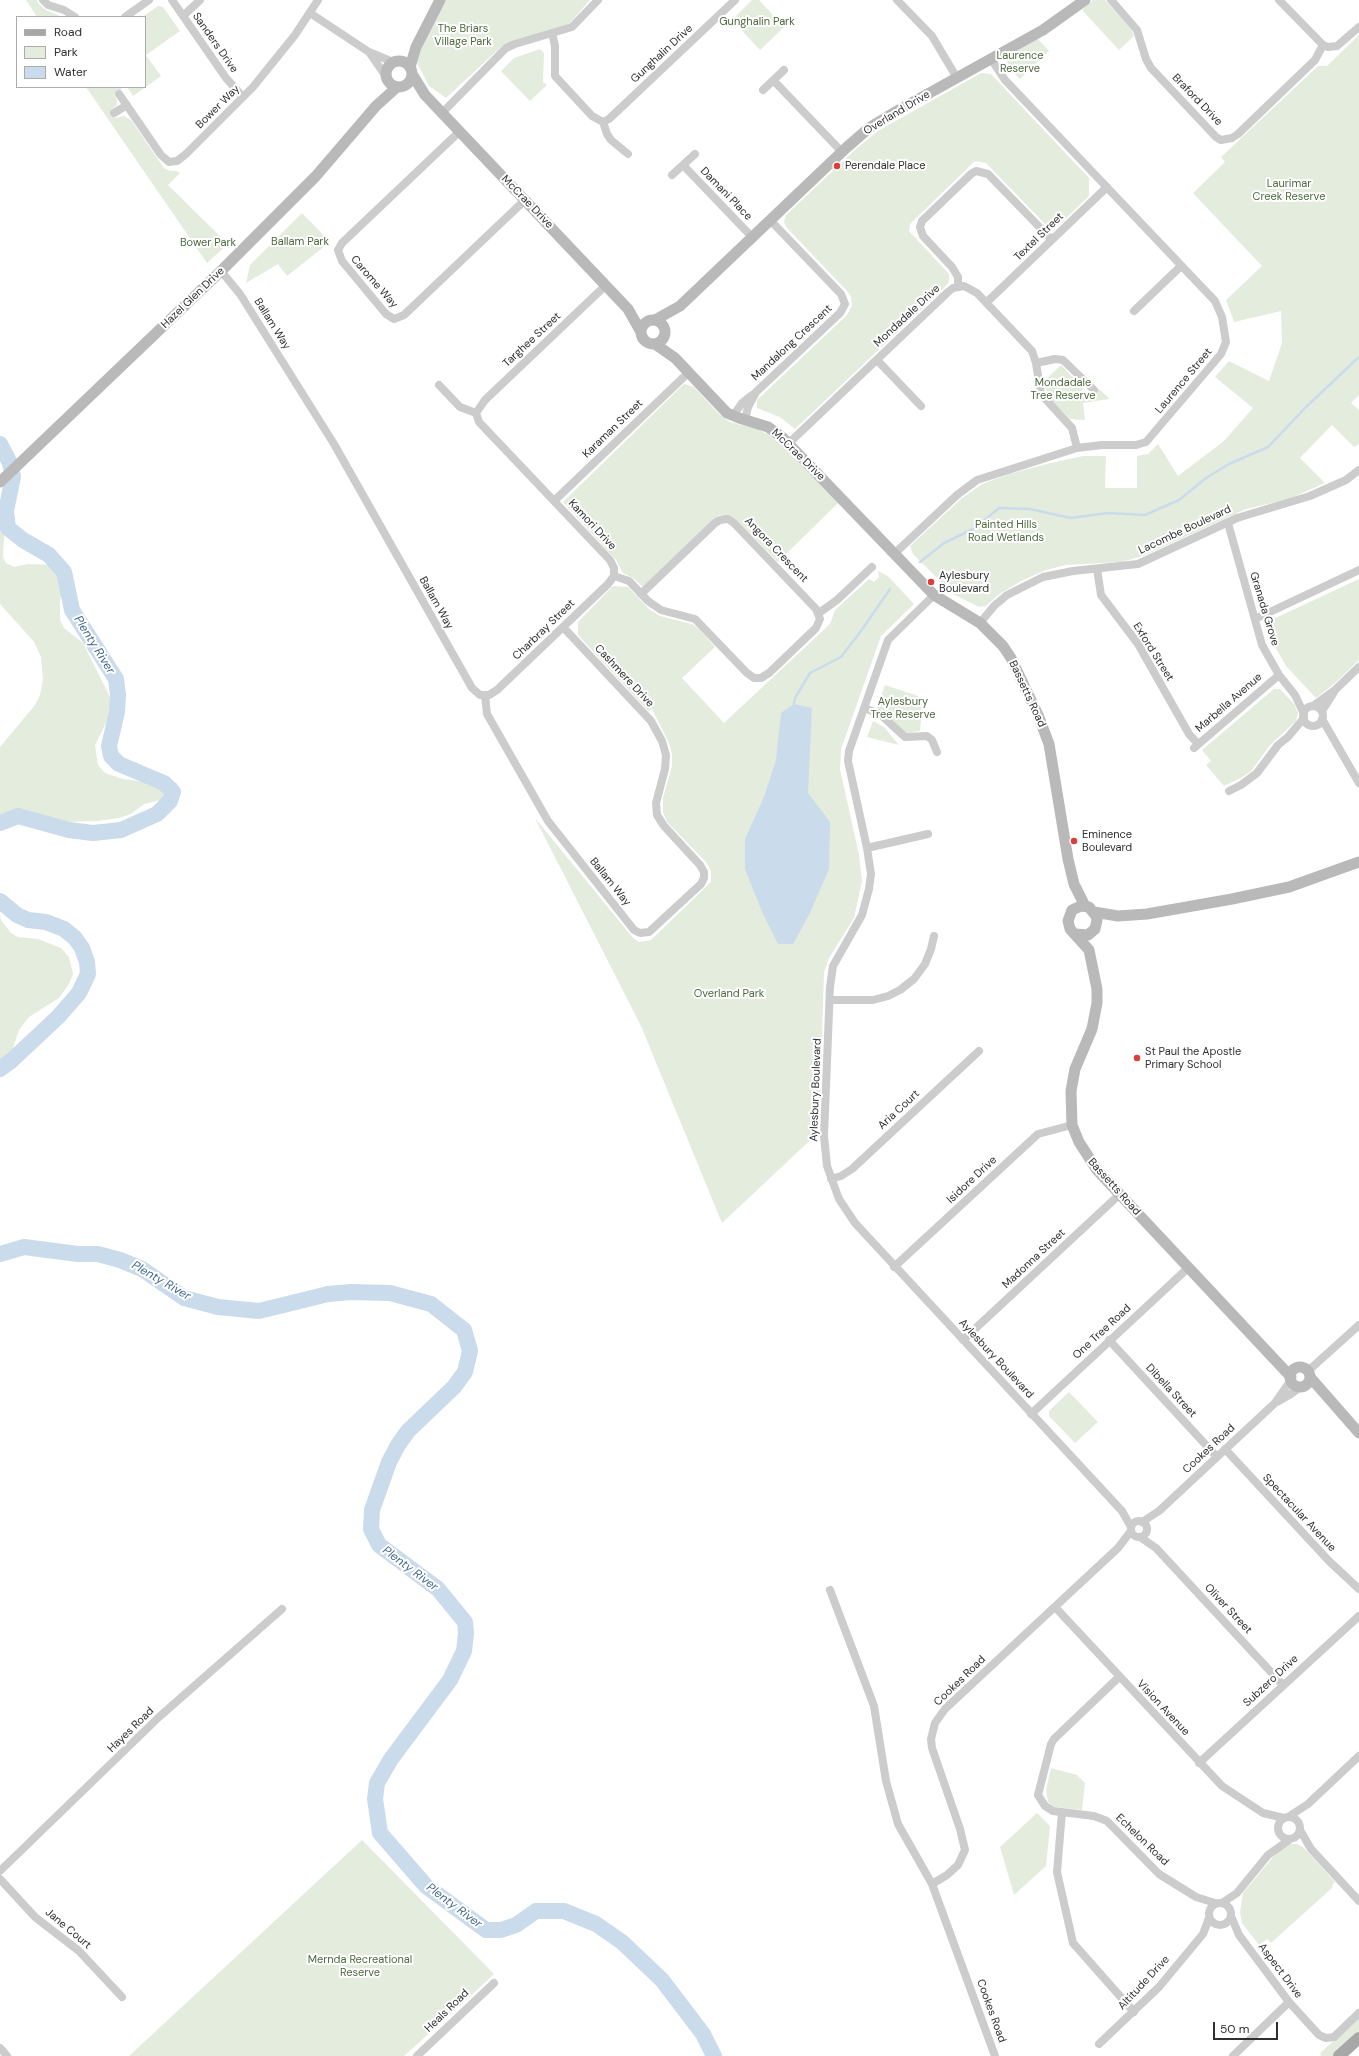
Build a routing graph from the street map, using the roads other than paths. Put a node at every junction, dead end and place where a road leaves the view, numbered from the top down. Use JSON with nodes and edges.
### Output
{"nodes":[{"id":1,"x":43,"y":0,"type":"edge"},
{"id":2,"x":149,"y":0,"type":"edge"},
{"id":3,"x":172,"y":0,"type":"edge"},
{"id":4,"x":200,"y":0,"type":"edge"},
{"id":5,"x":318,"y":0,"type":"edge"},
{"id":6,"x":440,"y":0,"type":"edge"},
{"id":7,"x":598,"y":0,"type":"edge"},
{"id":8,"x":735,"y":0,"type":"edge"},
{"id":9,"x":1085,"y":0,"type":"edge"},
{"id":10,"x":1111,"y":0,"type":"edge"},
{"id":11,"x":1279,"y":0,"type":"edge"},
{"id":12,"x":899,"y":1,"type":"edge"},
{"id":13,"x":310,"y":13,"type":"junction"},
{"id":14,"x":73,"y":16,"type":"edge"},
{"id":15,"x":126,"y":16,"type":"edge"},
{"id":16,"x":183,"y":16,"type":"junction"},
{"id":17,"x":1359,"y":27,"type":"edge"},
{"id":18,"x":552,"y":34,"type":"junction"},
{"id":19,"x":1323,"y":45,"type":"junction"},
{"id":20,"x":416,"y":47,"type":"junction"},
{"id":21,"x":369,"y":52,"type":"junction"},
{"id":22,"x":991,"y":59,"type":"junction"},
{"id":23,"x":397,"y":61,"type":"junction"},
{"id":24,"x":784,"y":70,"type":"dead end"},
{"id":25,"x":411,"y":71,"type":"junction"},
{"id":26,"x":957,"y":78,"type":"junction"},
{"id":27,"x":774,"y":81,"type":"junction"},
{"id":28,"x":393,"y":82,"type":"junction"},
{"id":29,"x":763,"y":90,"type":"dead end"},
{"id":30,"x":119,"y":94,"type":"dead end"},
{"id":31,"x":425,"y":95,"type":"junction"},
{"id":32,"x":243,"y":97,"type":"junction"},
{"id":33,"x":127,"y":105,"type":"junction"},
{"id":34,"x":114,"y":113,"type":"dead end"},
{"id":35,"x":442,"y":113,"type":"junction"},
{"id":36,"x":603,"y":122,"type":"junction"},
{"id":37,"x":459,"y":132,"type":"junction"},
{"id":38,"x":842,"y":152,"type":"junction"},
{"id":39,"x":628,"y":154,"type":"dead end"},
{"id":40,"x":695,"y":154,"type":"dead end"},
{"id":41,"x":683,"y":165,"type":"junction"},
{"id":42,"x":672,"y":175,"type":"dead end"},
{"id":43,"x":1107,"y":188,"type":"junction"},
{"id":44,"x":525,"y":200,"type":"junction"},
{"id":45,"x":770,"y":220,"type":"junction"},
{"id":46,"x":752,"y":237,"type":"junction"},
{"id":47,"x":1052,"y":240,"type":"junction"},
{"id":48,"x":1181,"y":266,"type":"junction"},
{"id":49,"x":221,"y":271,"type":"junction"},
{"id":50,"x":605,"y":286,"type":"junction"},
{"id":51,"x":958,"y":286,"type":"junction"},
{"id":52,"x":987,"y":302,"type":"junction"},
{"id":53,"x":680,"y":306,"type":"junction"},
{"id":54,"x":628,"y":309,"type":"junction"},
{"id":55,"x":1134,"y":310,"type":"dead end"},
{"id":56,"x":654,"y":320,"type":"junction"},
{"id":57,"x":641,"y":332,"type":"junction"},
{"id":58,"x":665,"y":334,"type":"junction"},
{"id":59,"x":655,"y":344,"type":"junction"},
{"id":60,"x":674,"y":358,"type":"junction"},
{"id":61,"x":877,"y":360,"type":"junction"},
{"id":62,"x":1036,"y":363,"type":"junction"},
{"id":63,"x":688,"y":373,"type":"junction"},
{"id":64,"x":440,"y":385,"type":"dead end"},
{"id":65,"x":1094,"y":390,"type":"dead end"},
{"id":66,"x":756,"y":392,"type":"junction"},
{"id":67,"x":921,"y":406,"type":"dead end"},
{"id":68,"x":476,"y":413,"type":"junction"},
{"id":69,"x":733,"y":416,"type":"junction"},
{"id":70,"x":745,"y":420,"type":"junction"},
{"id":71,"x":789,"y":443,"type":"junction"},
{"id":72,"x":1077,"y":448,"type":"junction"},
{"id":73,"x":1359,"y":470,"type":"edge"},
{"id":74,"x":0,"y":482,"type":"edge"},
{"id":75,"x":554,"y":501,"type":"junction"},
{"id":76,"x":1228,"y":523,"type":"junction"},
{"id":77,"x":894,"y":554,"type":"junction"},
{"id":78,"x":872,"y":567,"type":"dead end"},
{"id":79,"x":1097,"y":569,"type":"junction"},
{"id":80,"x":1359,"y":570,"type":"edge"},
{"id":81,"x":614,"y":576,"type":"junction"},
{"id":82,"x":641,"y":594,"type":"junction"},
{"id":83,"x":934,"y":595,"type":"junction"},
{"id":84,"x":819,"y":614,"type":"junction"},
{"id":85,"x":1255,"y":619,"type":"junction"},
{"id":86,"x":980,"y":623,"type":"junction"},
{"id":87,"x":563,"y":627,"type":"junction"},
{"id":88,"x":1359,"y":666,"type":"edge"},
{"id":89,"x":1279,"y":675,"type":"junction"},
{"id":90,"x":1335,"y":690,"type":"junction"},
{"id":91,"x":485,"y":695,"type":"junction"},
{"id":92,"x":1295,"y":695,"type":"junction"},
{"id":93,"x":1312,"y":706,"type":"junction"},
{"id":94,"x":864,"y":708,"type":"junction"},
{"id":95,"x":1322,"y":715,"type":"junction"},
{"id":96,"x":1304,"y":716,"type":"junction"},
{"id":97,"x":1313,"y":725,"type":"junction"},
{"id":98,"x":1288,"y":737,"type":"junction"},
{"id":99,"x":1332,"y":738,"type":"junction"},
{"id":100,"x":1196,"y":746,"type":"joint"},
{"id":101,"x":937,"y":752,"type":"dead end"},
{"id":102,"x":1359,"y":783,"type":"edge"},
{"id":103,"x":1228,"y":791,"type":"dead end"},
{"id":104,"x":928,"y":834,"type":"dead end"},
{"id":105,"x":867,"y":848,"type":"junction"},
{"id":106,"x":1359,"y":862,"type":"edge"},
{"id":107,"x":1074,"y":884,"type":"junction"},
{"id":108,"x":1090,"y":909,"type":"junction"},
{"id":109,"x":1072,"y":910,"type":"junction"},
{"id":110,"x":1118,"y":916,"type":"junction"},
{"id":111,"x":1094,"y":929,"type":"junction"},
{"id":112,"x":640,"y":933,"type":"joint"},
{"id":113,"x":1076,"y":934,"type":"junction"},
{"id":114,"x":934,"y":936,"type":"dead end"},
{"id":115,"x":1089,"y":950,"type":"junction"},
{"id":116,"x":830,"y":1000,"type":"junction"},
{"id":117,"x":979,"y":1051,"type":"dead end"},
{"id":118,"x":1072,"y":1124,"type":"junction"},
{"id":119,"x":831,"y":1179,"type":"junction"},
{"id":120,"x":1120,"y":1194,"type":"junction"},
{"id":121,"x":894,"y":1267,"type":"junction"},
{"id":122,"x":1188,"y":1268,"type":"junction"},
{"id":123,"x":1359,"y":1325,"type":"edge"},
{"id":124,"x":963,"y":1340,"type":"junction"},
{"id":125,"x":1109,"y":1340,"type":"junction"},
{"id":126,"x":1300,"y":1378,"type":"junction"},
{"id":127,"x":1031,"y":1414,"type":"junction"},
{"id":128,"x":1359,"y":1433,"type":"edge"},
{"id":129,"x":1225,"y":1449,"type":"junction"},
{"id":130,"x":1217,"y":1456,"type":"junction"},
{"id":131,"x":1159,"y":1511,"type":"junction"},
{"id":132,"x":1135,"y":1525,"type":"junction"},
{"id":133,"x":1147,"y":1530,"type":"junction"},
{"id":134,"x":1139,"y":1537,"type":"junction"},
{"id":135,"x":1118,"y":1548,"type":"junction"},
{"id":136,"x":1156,"y":1548,"type":"junction"},
{"id":137,"x":1359,"y":1589,"type":"edge"},
{"id":138,"x":830,"y":1590,"type":"dead end"},
{"id":139,"x":1055,"y":1607,"type":"junction"},
{"id":140,"x":282,"y":1609,"type":"dead end"},
{"id":141,"x":1359,"y":1616,"type":"edge"},
{"id":142,"x":1119,"y":1677,"type":"junction"},
{"id":143,"x":1284,"y":1685,"type":"junction"},
{"id":144,"x":1359,"y":1756,"type":"edge"},
{"id":145,"x":1199,"y":1763,"type":"junction"},
{"id":146,"x":1308,"y":1804,"type":"junction"},
{"id":147,"x":1062,"y":1812,"type":"junction"},
{"id":148,"x":1263,"y":1813,"type":"junction"},
{"id":149,"x":1286,"y":1818,"type":"junction"},
{"id":150,"x":1299,"y":1827,"type":"junction"},
{"id":151,"x":1278,"y":1832,"type":"junction"},
{"id":152,"x":1291,"y":1839,"type":"junction"},
{"id":153,"x":1311,"y":1849,"type":"junction"},
{"id":154,"x":1268,"y":1855,"type":"junction"},
{"id":155,"x":0,"y":1871,"type":"edge"},
{"id":156,"x":0,"y":1878,"type":"edge"},
{"id":157,"x":932,"y":1884,"type":"junction"},
{"id":158,"x":1237,"y":1893,"type":"junction"},
{"id":159,"x":1196,"y":1897,"type":"junction"},
{"id":160,"x":1359,"y":1901,"type":"edge"},
{"id":161,"x":1219,"y":1903,"type":"junction"},
{"id":162,"x":1230,"y":1913,"type":"junction"},
{"id":163,"x":1209,"y":1915,"type":"junction"},
{"id":164,"x":1220,"y":1925,"type":"junction"},
{"id":165,"x":1203,"y":1934,"type":"junction"},
{"id":166,"x":1239,"y":1935,"type":"junction"},
{"id":167,"x":494,"y":1983,"type":"dead end"},
{"id":168,"x":122,"y":1997,"type":"dead end"},
{"id":169,"x":1289,"y":2002,"type":"junction"},
{"id":170,"x":1134,"y":2012,"type":"junction"},
{"id":171,"x":1359,"y":2013,"type":"edge"},
{"id":172,"x":1359,"y":2038,"type":"edge"},
{"id":173,"x":1099,"y":2044,"type":"dead end"},
{"id":174,"x":0,"y":2048,"type":"edge"},
{"id":175,"x":7,"y":2056,"type":"edge"},
{"id":176,"x":417,"y":2056,"type":"edge"},
{"id":177,"x":995,"y":2056,"type":"edge"},
{"id":178,"x":1233,"y":2056,"type":"edge"},
{"id":179,"x":1339,"y":2056,"type":"edge"}],
"edges":[{"from":1,"to":14,"type":"street"},
{"from":2,"to":15,"type":"street"},
{"from":3,"to":16,"type":"street","name":"Sanders Drive"},
{"from":4,"to":16,"type":"street"},
{"from":5,"to":13,"type":"street","name":"Bower Way"},
{"from":6,"to":20,"type":"street"},
{"from":7,"to":18,"type":"street"},
{"from":8,"to":36,"type":"street","name":"Gunghalin Drive"},
{"from":9,"to":22,"type":"street","name":"Overland Drive"},
{"from":10,"to":19,"type":"street","name":"Braford Drive"},
{"from":11,"to":19,"type":"street"},
{"from":12,"to":26,"type":"street"},
{"from":13,"to":21,"type":"street"},
{"from":13,"to":32,"type":"street","name":"Bower Way"},
{"from":16,"to":32,"type":"street","name":"Sanders Drive"},
{"from":17,"to":19,"type":"street"},
{"from":18,"to":35,"type":"street"},
{"from":18,"to":36,"type":"street"},
{"from":20,"to":23,"type":"street"},
{"from":20,"to":25,"type":"street"},
{"from":21,"to":23,"type":"street"},
{"from":21,"to":28,"type":"street"},
{"from":22,"to":26,"type":"street","name":"Overland Drive"},
{"from":22,"to":43,"type":"street","name":"Laurence Street"},
{"from":23,"to":25,"type":"street"},
{"from":23,"to":28,"type":"street"},
{"from":24,"to":27,"type":"street"},
{"from":25,"to":28,"type":"street"},
{"from":25,"to":31,"type":"street","name":"McCrae Drive"},
{"from":26,"to":38,"type":"street","name":"Overland Drive"},
{"from":27,"to":29,"type":"street"},
{"from":27,"to":38,"type":"street"},
{"from":28,"to":31,"type":"street","name":"McCrae Drive"},
{"from":28,"to":49,"type":"street","name":"Hazel Glen Drive"},
{"from":30,"to":33,"type":"street","name":"Bower Way"},
{"from":31,"to":35,"type":"street","name":"McCrae Drive"},
{"from":32,"to":33,"type":"street","name":"Bower Way"},
{"from":33,"to":34,"type":"street"},
{"from":35,"to":37,"type":"street","name":"McCrae Drive"},
{"from":36,"to":39,"type":"street"},
{"from":37,"to":44,"type":"street","name":"McCrae Drive"},
{"from":37,"to":44,"type":"street","name":"Carome Way"},
{"from":38,"to":45,"type":"street","name":"Overland Drive"},
{"from":40,"to":41,"type":"street","name":"Damani Place"},
{"from":41,"to":42,"type":"street","name":"Damani Place"},
{"from":41,"to":46,"type":"street","name":"Damani Place"},
{"from":43,"to":47,"type":"street","name":"Textel Street"},
{"from":43,"to":48,"type":"street","name":"Laurence Street"},
{"from":44,"to":50,"type":"street","name":"McCrae Drive"},
{"from":45,"to":46,"type":"street","name":"Overland Drive"},
{"from":45,"to":66,"type":"street","name":"Mandalong Crescent"},
{"from":46,"to":53,"type":"street","name":"Overland Drive"},
{"from":47,"to":51,"type":"street"},
{"from":47,"to":52,"type":"street","name":"Textel Street"},
{"from":48,"to":55,"type":"street"},
{"from":48,"to":72,"type":"street","name":"Laurence Street"},
{"from":49,"to":74,"type":"street","name":"Hazel Glen Drive"},
{"from":49,"to":91,"type":"street","name":"Ballam Way"},
{"from":50,"to":54,"type":"street","name":"McCrae Drive"},
{"from":50,"to":68,"type":"street","name":"Targhee Street"},
{"from":51,"to":52,"type":"street"},
{"from":51,"to":61,"type":"street","name":"Mondadale Drive"},
{"from":52,"to":62,"type":"street"},
{"from":53,"to":56,"type":"street","name":"Overland Drive"},
{"from":53,"to":58,"type":"street","name":"Overland Drive"},
{"from":54,"to":56,"type":"street","name":"McCrae Drive"},
{"from":54,"to":57,"type":"street","name":"McCrae Drive"},
{"from":56,"to":57,"type":"street"},
{"from":56,"to":58,"type":"street"},
{"from":57,"to":59,"type":"street"},
{"from":58,"to":59,"type":"street"},
{"from":58,"to":60,"type":"street","name":"McCrae Drive"},
{"from":59,"to":60,"type":"street","name":"McCrae Drive"},
{"from":60,"to":63,"type":"street","name":"McCrae Drive"},
{"from":61,"to":67,"type":"street"},
{"from":61,"to":71,"type":"street","name":"Mondadale Drive"},
{"from":62,"to":65,"type":"street"},
{"from":62,"to":72,"type":"street"},
{"from":63,"to":69,"type":"street","name":"McCrae Drive"},
{"from":63,"to":75,"type":"street","name":"Karaman Street"},
{"from":64,"to":68,"type":"street"},
{"from":66,"to":69,"type":"street","name":"Mandalong Crescent"},
{"from":66,"to":70,"type":"street","name":"Mandalong Crescent"},
{"from":68,"to":75,"type":"street","name":"Kamori Drive"},
{"from":69,"to":70,"type":"street","name":"McCrae Drive"},
{"from":70,"to":71,"type":"street","name":"McCrae Drive"},
{"from":71,"to":77,"type":"street","name":"McCrae Drive"},
{"from":72,"to":77,"type":"street","name":"Laurence Street"},
{"from":73,"to":76,"type":"street","name":"Lacombe Boulevard"},
{"from":75,"to":81,"type":"street","name":"Kamori Drive"},
{"from":76,"to":79,"type":"street","name":"Lacombe Boulevard"},
{"from":76,"to":85,"type":"street","name":"Granada Grove"},
{"from":77,"to":83,"type":"street","name":"Bassetts Road"},
{"from":78,"to":84,"type":"street"},
{"from":79,"to":86,"type":"street","name":"Lacombe Boulevard"},
{"from":79,"to":100,"type":"street","name":"Exford Street"},
{"from":80,"to":85,"type":"street"},
{"from":81,"to":82,"type":"street"},
{"from":81,"to":87,"type":"street","name":"Charbray Street"},
{"from":82,"to":84,"type":"street"},
{"from":82,"to":84,"type":"street","name":"Angora Crescent"},
{"from":83,"to":86,"type":"street","name":"Bassetts Road"},
{"from":83,"to":94,"type":"street","name":"Aylesbury Boulevard"},
{"from":85,"to":89,"type":"street","name":"Granada Grove"},
{"from":86,"to":107,"type":"street","name":"Bassetts Road"},
{"from":87,"to":91,"type":"street","name":"Charbray Street"},
{"from":87,"to":112,"type":"street","name":"Cashmere Drive"},
{"from":88,"to":90,"type":"street"},
{"from":89,"to":92,"type":"street","name":"Granada Grove"},
{"from":89,"to":100,"type":"street","name":"Marbella Avenue"},
{"from":90,"to":93,"type":"street"},
{"from":90,"to":95,"type":"street"},
{"from":91,"to":112,"type":"street","name":"Ballam Way"},
{"from":92,"to":93,"type":"street","name":"Granada Grove"},
{"from":92,"to":96,"type":"street","name":"Granada Grove"},
{"from":93,"to":95,"type":"street"},
{"from":93,"to":96,"type":"street"},
{"from":94,"to":101,"type":"street"},
{"from":94,"to":105,"type":"street","name":"Aylesbury Boulevard"},
{"from":95,"to":97,"type":"street"},
{"from":95,"to":99,"type":"street"},
{"from":96,"to":97,"type":"street"},
{"from":96,"to":98,"type":"street"},
{"from":97,"to":98,"type":"street"},
{"from":97,"to":99,"type":"street"},
{"from":98,"to":103,"type":"street"},
{"from":99,"to":102,"type":"street"},
{"from":104,"to":105,"type":"street"},
{"from":105,"to":116,"type":"street","name":"Aylesbury Boulevard"},
{"from":106,"to":110,"type":"street"},
{"from":107,"to":108,"type":"street","name":"Bassetts Road"},
{"from":107,"to":109,"type":"street","name":"Bassetts Road"},
{"from":108,"to":109,"type":"street"},
{"from":108,"to":110,"type":"street"},
{"from":108,"to":111,"type":"street","name":"Bassetts Road"},
{"from":109,"to":113,"type":"street","name":"Bassetts Road"},
{"from":110,"to":111,"type":"street"},
{"from":111,"to":113,"type":"street"},
{"from":111,"to":115,"type":"street","name":"Bassetts Road"},
{"from":113,"to":115,"type":"street","name":"Bassetts Road"},
{"from":114,"to":116,"type":"street"},
{"from":115,"to":118,"type":"street","name":"Bassetts Road"},
{"from":116,"to":119,"type":"street","name":"Aylesbury Boulevard"},
{"from":117,"to":119,"type":"street","name":"Aria Court"},
{"from":118,"to":120,"type":"street","name":"Bassetts Road"},
{"from":118,"to":121,"type":"street","name":"Isidore Drive"},
{"from":119,"to":121,"type":"street","name":"Aylesbury Boulevard"},
{"from":120,"to":122,"type":"street","name":"Bassetts Road"},
{"from":120,"to":124,"type":"street","name":"Madonna Street"},
{"from":121,"to":124,"type":"street","name":"Aylesbury Boulevard"},
{"from":122,"to":125,"type":"street","name":"One Tree Road"},
{"from":122,"to":126,"type":"street","name":"Bassetts Road"},
{"from":123,"to":126,"type":"street","name":"Cookes Road"},
{"from":124,"to":127,"type":"street","name":"Aylesbury Boulevard"},
{"from":125,"to":127,"type":"street","name":"One Tree Road"},
{"from":125,"to":130,"type":"street","name":"Dibella Street"},
{"from":126,"to":128,"type":"street","name":"Bassetts Road"},
{"from":126,"to":129,"type":"street","name":"Cookes Road"},
{"from":127,"to":132,"type":"street","name":"Aylesbury Boulevard"},
{"from":129,"to":130,"type":"street","name":"Cookes Road"},
{"from":129,"to":137,"type":"street","name":"Spectacular Avenue"},
{"from":130,"to":131,"type":"street","name":"Cookes Road"},
{"from":131,"to":132,"type":"street","name":"Cookes Road"},
{"from":131,"to":133,"type":"street","name":"Cookes Road"},
{"from":132,"to":133,"type":"street","name":"Oliver Street"},
{"from":132,"to":134,"type":"street","name":"Oliver Street"},
{"from":132,"to":135,"type":"street","name":"Cookes Road"},
{"from":133,"to":134,"type":"street","name":"Cookes Road"},
{"from":133,"to":136,"type":"street","name":"Oliver Street"},
{"from":134,"to":135,"type":"street","name":"Cookes Road"},
{"from":134,"to":136,"type":"street","name":"Oliver Street"},
{"from":135,"to":139,"type":"street","name":"Cookes Road"},
{"from":136,"to":143,"type":"street","name":"Oliver Street"},
{"from":138,"to":157,"type":"street","name":"Cookes Road"},
{"from":139,"to":142,"type":"street","name":"Vision Avenue"},
{"from":139,"to":157,"type":"street","name":"Cookes Road"},
{"from":140,"to":155,"type":"street","name":"Hayes Road"},
{"from":141,"to":143,"type":"street","name":"Subzero Drive"},
{"from":142,"to":145,"type":"street","name":"Vision Avenue"},
{"from":142,"to":147,"type":"street","name":"Echelon Road"},
{"from":143,"to":145,"type":"street","name":"Subzero Drive"},
{"from":144,"to":146,"type":"street"},
{"from":145,"to":148,"type":"street","name":"Vision Avenue"},
{"from":146,"to":149,"type":"street"},
{"from":146,"to":150,"type":"street"},
{"from":147,"to":159,"type":"street","name":"Echelon Road"},
{"from":147,"to":170,"type":"street"},
{"from":148,"to":149,"type":"street","name":"Vision Avenue"},
{"from":148,"to":151,"type":"street","name":"Vision Avenue"},
{"from":149,"to":150,"type":"street"},
{"from":149,"to":151,"type":"street"},
{"from":150,"to":152,"type":"street"},
{"from":150,"to":153,"type":"street"},
{"from":151,"to":152,"type":"street"},
{"from":151,"to":154,"type":"street"},
{"from":152,"to":153,"type":"street"},
{"from":152,"to":154,"type":"street"},
{"from":153,"to":160,"type":"street"},
{"from":154,"to":158,"type":"street"},
{"from":156,"to":168,"type":"street","name":"Jane Court"},
{"from":157,"to":177,"type":"street","name":"Cookes Road"},
{"from":158,"to":161,"type":"street"},
{"from":158,"to":162,"type":"street"},
{"from":159,"to":161,"type":"street","name":"Echelon Road"},
{"from":159,"to":163,"type":"street","name":"Echelon Road"},
{"from":161,"to":162,"type":"street"},
{"from":161,"to":163,"type":"street"},
{"from":162,"to":164,"type":"street"},
{"from":162,"to":166,"type":"street","name":"Aspect Drive"},
{"from":163,"to":164,"type":"street"},
{"from":163,"to":165,"type":"street","name":"Altitude Drive"},
{"from":164,"to":165,"type":"street","name":"Altitude Drive"},
{"from":164,"to":166,"type":"street","name":"Aspect Drive"},
{"from":165,"to":170,"type":"street","name":"Altitude Drive"},
{"from":166,"to":169,"type":"street","name":"Aspect Drive"},
{"from":167,"to":176,"type":"street","name":"Heals Road"},
{"from":169,"to":171,"type":"street","name":"Aspect Drive"},
{"from":169,"to":178,"type":"street"},
{"from":170,"to":173,"type":"street","name":"Altitude Drive"},
{"from":172,"to":179,"type":"main road"},
{"from":174,"to":175,"type":"street"}]}
